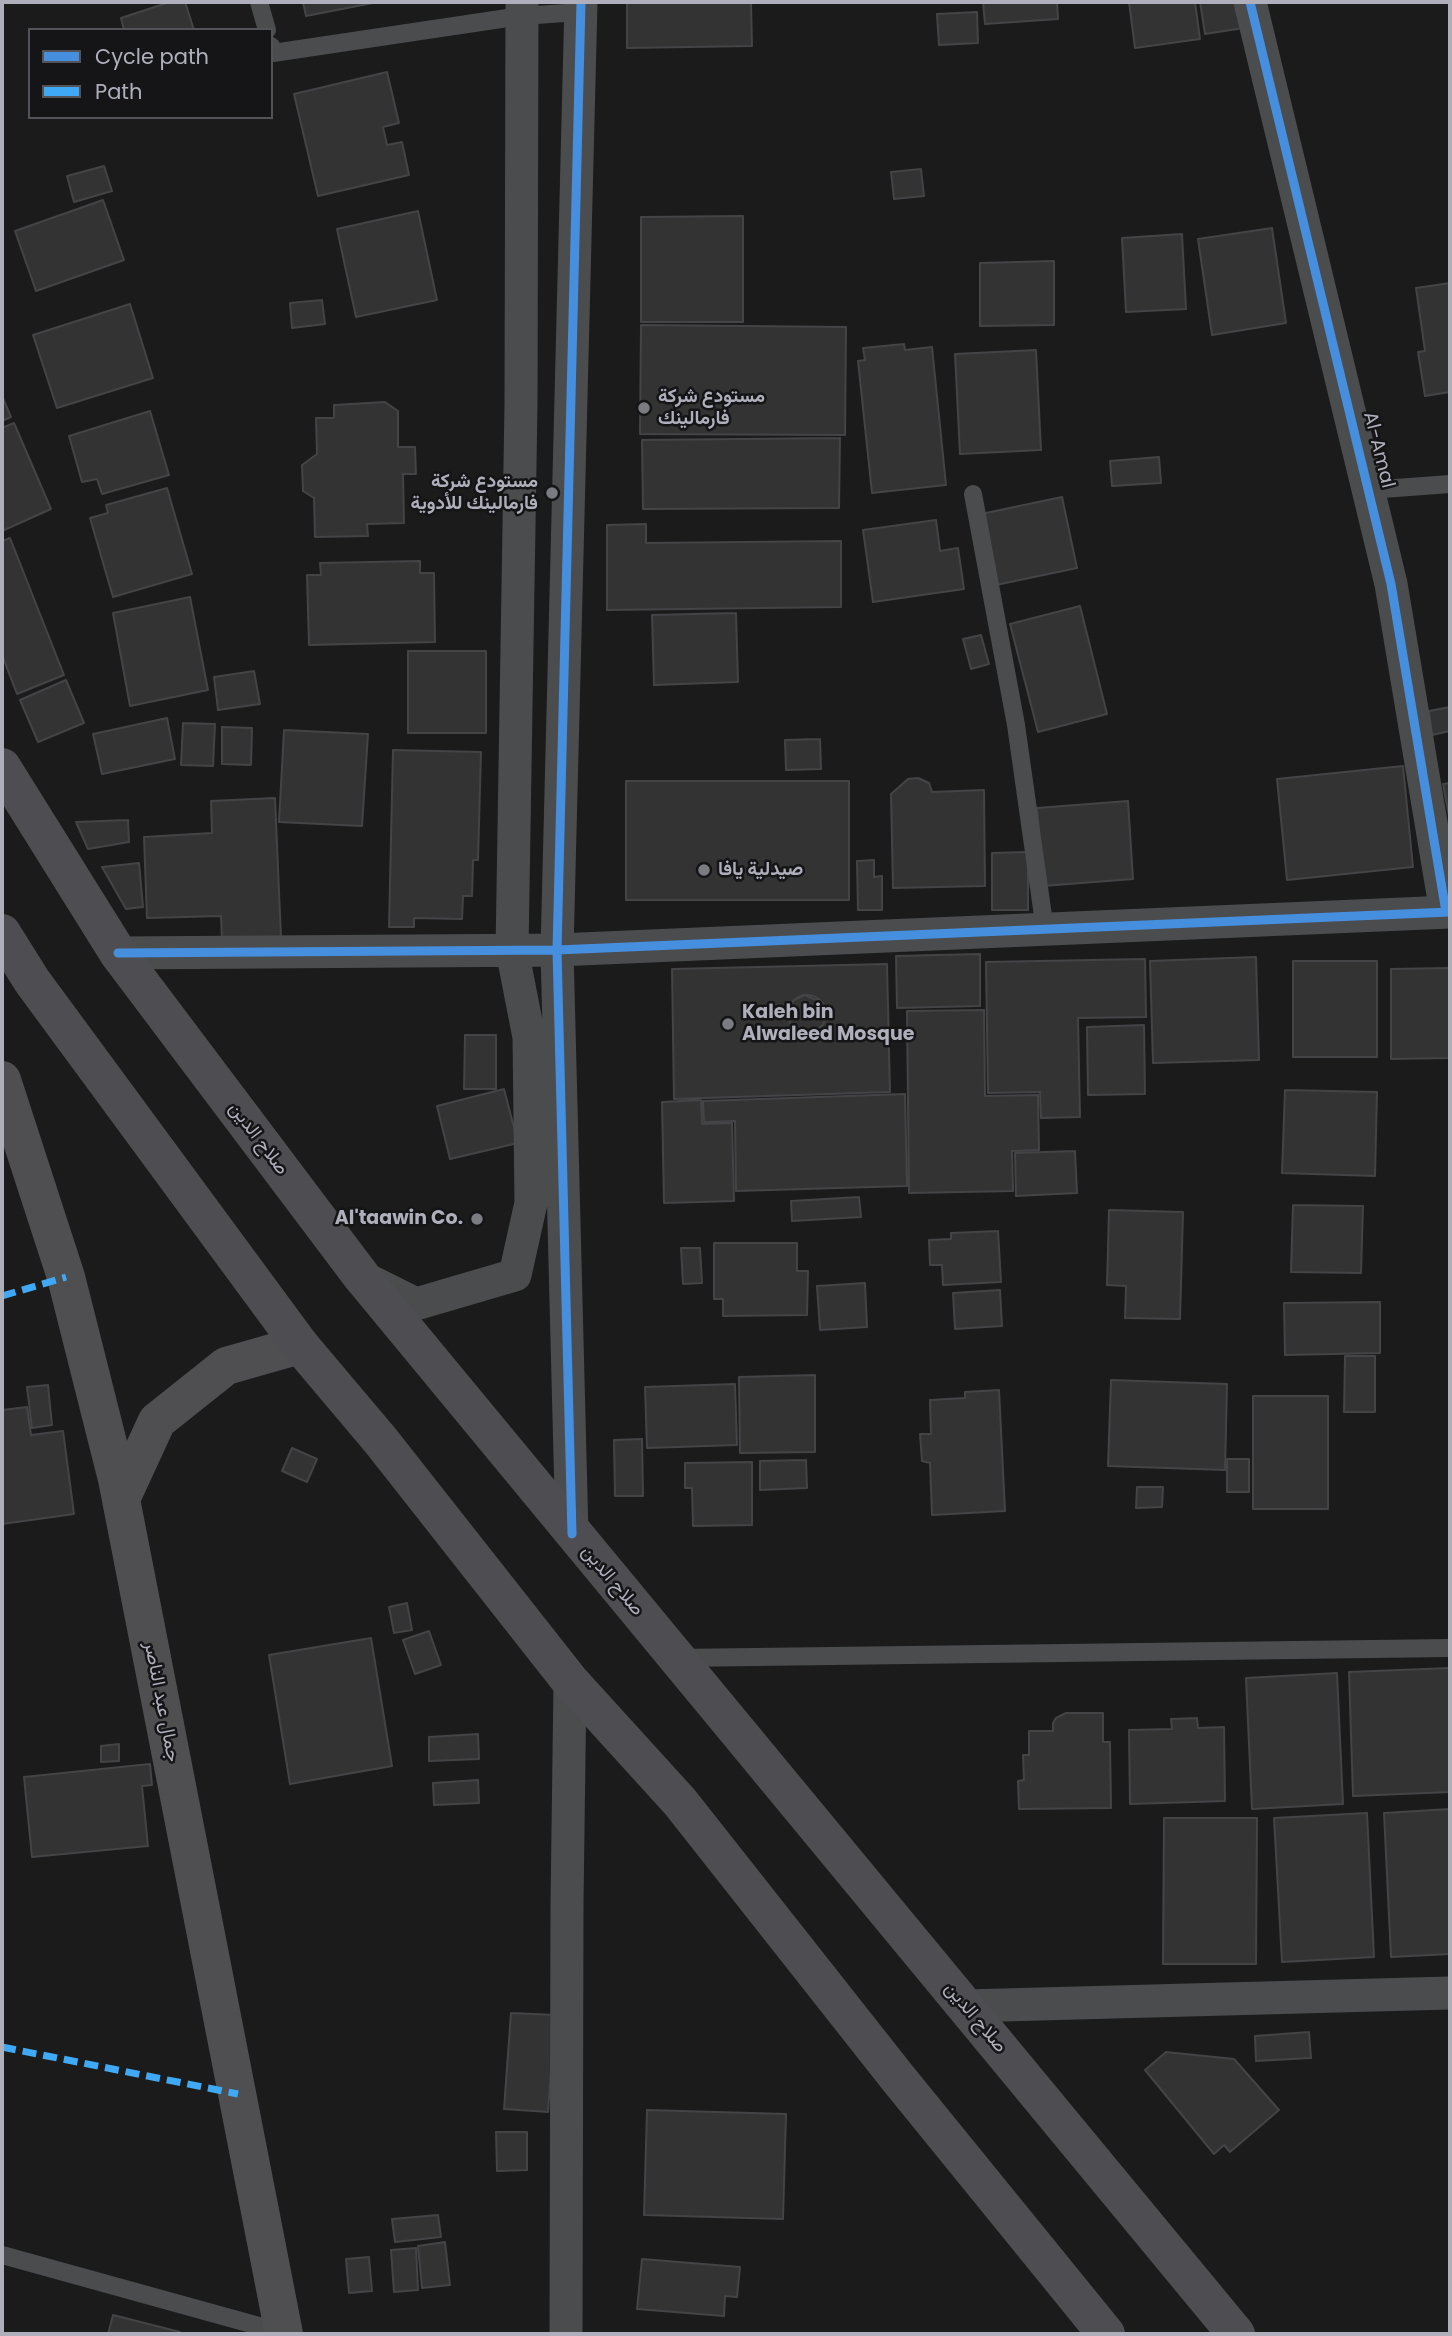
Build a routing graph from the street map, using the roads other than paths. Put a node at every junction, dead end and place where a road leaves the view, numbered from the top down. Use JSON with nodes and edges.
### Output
{"nodes":[{"id":1,"x":259,"y":2,"type":"edge"},
{"id":2,"x":1250,"y":2,"type":"edge"},
{"id":3,"x":580,"y":7,"type":"edge"},
{"id":4,"x":521,"y":9,"type":"edge"},
{"id":5,"x":266,"y":28,"type":"edge"},
{"id":6,"x":273,"y":53,"type":"edge"},
{"id":7,"x":1450,"y":484,"type":"edge"},
{"id":8,"x":1370,"y":490,"type":"junction"},
{"id":9,"x":973,"y":494,"type":"dead end"},
{"id":10,"x":2,"y":767,"type":"edge"},
{"id":11,"x":1448,"y":912,"type":"edge"},
{"id":12,"x":1045,"y":930,"type":"junction"},
{"id":13,"x":2,"y":933,"type":"edge"},
{"id":14,"x":512,"y":950,"type":"junction"},
{"id":15,"x":557,"y":950,"type":"junction"},
{"id":16,"x":118,"y":953,"type":"junction"},
{"id":17,"x":2,"y":1080,"type":"edge"},
{"id":18,"x":362,"y":1277,"type":"junction"},
{"id":19,"x":300,"y":1345,"type":"junction"},
{"id":20,"x":121,"y":1499,"type":"junction"},
{"id":21,"x":572,"y":1534,"type":"junction"},
{"id":22,"x":1450,"y":1648,"type":"edge"},
{"id":23,"x":677,"y":1658,"type":"junction"},
{"id":24,"x":570,"y":1681,"type":"junction"},
{"id":25,"x":1450,"y":1993,"type":"edge"},
{"id":26,"x":965,"y":2006,"type":"junction"},
{"id":27,"x":2,"y":2255,"type":"edge"},
{"id":28,"x":284,"y":2334,"type":"edge"},
{"id":29,"x":566,"y":2334,"type":"edge"},
{"id":30,"x":1106,"y":2334,"type":"edge"},
{"id":31,"x":1236,"y":2334,"type":"edge"}],
"edges":[{"from":1,"to":5,"type":"lane"},
{"from":2,"to":8,"type":"street","name":"Al-Amal"},
{"from":3,"to":4,"type":"lane"},
{"from":3,"to":15,"type":"street"},
{"from":4,"to":6,"type":"lane"},
{"from":4,"to":14,"type":"street"},
{"from":7,"to":8,"type":"lane"},
{"from":8,"to":11,"type":"street","name":"Al-Amal"},
{"from":9,"to":12,"type":"lane"},
{"from":10,"to":16,"type":"highway","name":"صلاح الدين"},
{"from":11,"to":12,"type":"street"},
{"from":12,"to":15,"type":"street"},
{"from":13,"to":19,"type":"highway"},
{"from":14,"to":15,"type":"street"},
{"from":14,"to":16,"type":"street"},
{"from":14,"to":18,"type":"street"},
{"from":15,"to":21,"type":"street"},
{"from":16,"to":18,"type":"highway","name":"صلاح الدين"},
{"from":17,"to":20,"type":"main road","name":"جمال عبد الناصر"},
{"from":18,"to":21,"type":"highway","name":"صلاح الدين"},
{"from":19,"to":20,"type":"main road"},
{"from":19,"to":24,"type":"highway"},
{"from":20,"to":28,"type":"main road","name":"جمال عبد الناصر"},
{"from":21,"to":23,"type":"highway","name":"صلاح الدين"},
{"from":22,"to":23,"type":"lane"},
{"from":23,"to":26,"type":"highway","name":"صلاح الدين"},
{"from":24,"to":29,"type":"street"},
{"from":24,"to":30,"type":"highway"},
{"from":25,"to":26,"type":"street"},
{"from":26,"to":31,"type":"highway","name":"صلاح الدين"},
{"from":27,"to":28,"type":"lane"}]}
